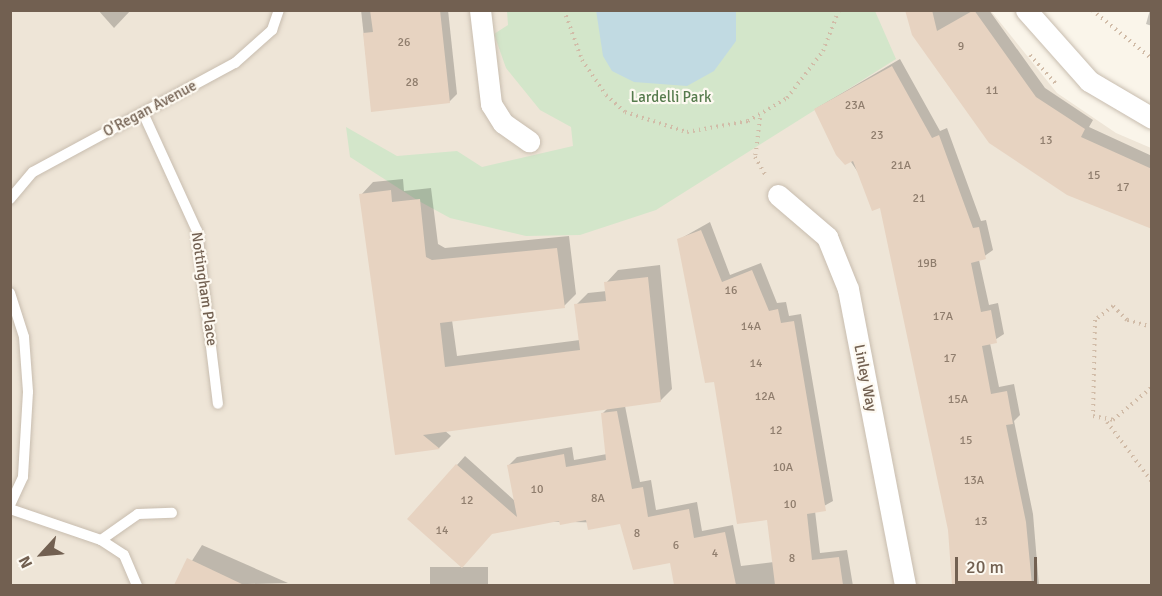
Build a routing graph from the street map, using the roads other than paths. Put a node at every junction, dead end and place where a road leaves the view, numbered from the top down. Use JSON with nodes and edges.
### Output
{"nodes":[{"id":1,"x":279,"y":10,"type":"edge"},
{"id":2,"x":480,"y":10,"type":"edge"},
{"id":3,"x":1026,"y":10,"type":"edge"},
{"id":4,"x":143,"y":113,"type":"junction"},
{"id":5,"x":1152,"y":118,"type":"edge"},
{"id":6,"x":529,"y":141,"type":"dead end"},
{"id":7,"x":778,"y":195,"type":"road end"},
{"id":8,"x":10,"y":199,"type":"edge"},
{"id":9,"x":10,"y":293,"type":"edge"},
{"id":10,"x":218,"y":404,"type":"dead end"},
{"id":11,"x":10,"y":507,"type":"edge"},
{"id":12,"x":172,"y":513,"type":"dead end"},
{"id":13,"x":101,"y":540,"type":"junction"},
{"id":14,"x":137,"y":585,"type":"edge"},
{"id":15,"x":905,"y":585,"type":"edge"}],
"edges":[{"from":1,"to":4,"type":"lane","name":"O'Regan Avenue"},
{"from":2,"to":6,"type":"street"},
{"from":3,"to":5,"type":"street"},
{"from":4,"to":8,"type":"lane","name":"O'Regan Avenue"},
{"from":4,"to":10,"type":"lane","name":"Nottingham Place"},
{"from":7,"to":15,"type":"street","name":"Linley Way"},
{"from":9,"to":11,"type":"lane"},
{"from":11,"to":13,"type":"lane"},
{"from":12,"to":13,"type":"lane"},
{"from":13,"to":14,"type":"lane"}]}
